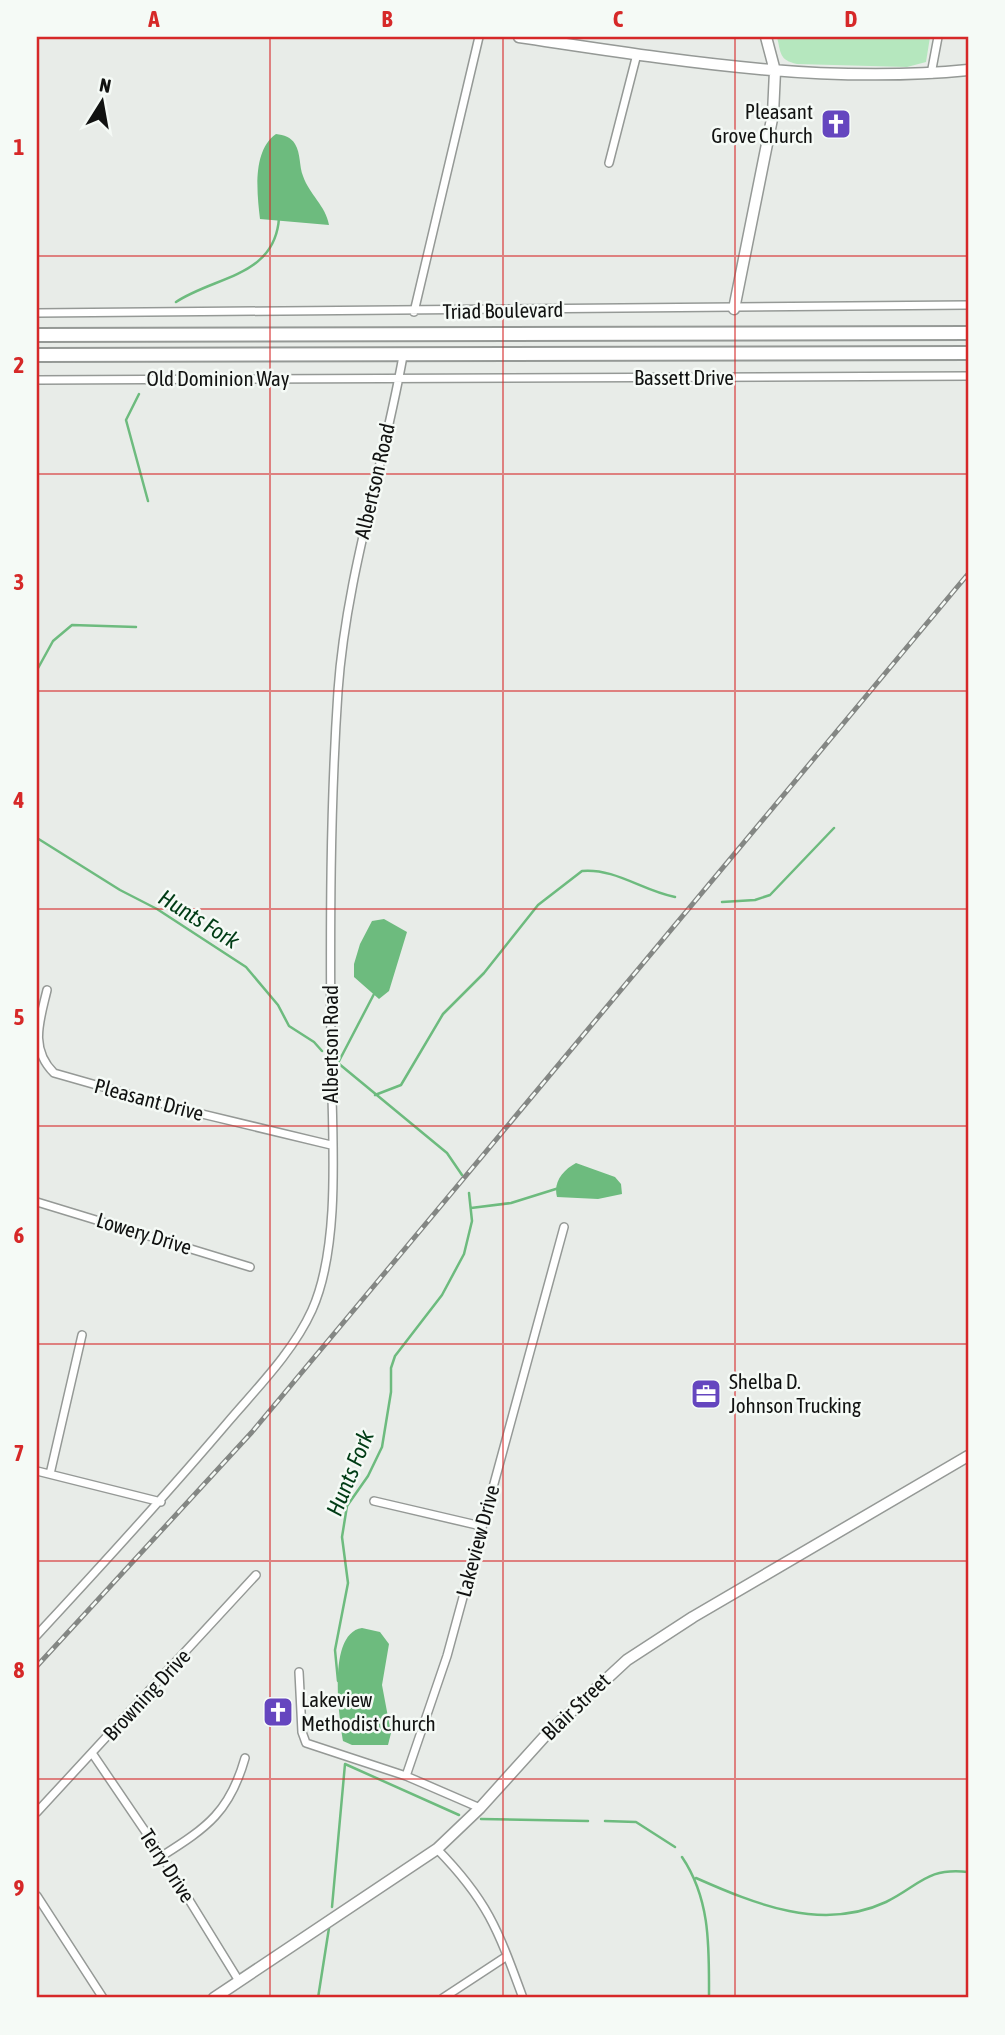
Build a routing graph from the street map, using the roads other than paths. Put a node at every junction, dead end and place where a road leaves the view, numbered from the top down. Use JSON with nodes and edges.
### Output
{"nodes":[{"id":1,"x":480,"y":37,"type":"edge"},
{"id":2,"x":519,"y":37,"type":"edge"},
{"id":3,"x":766,"y":37,"type":"edge"},
{"id":4,"x":938,"y":37,"type":"edge"},
{"id":5,"x":637,"y":54,"type":"junction"},
{"id":6,"x":968,"y":70,"type":"edge"},
{"id":7,"x":775,"y":71,"type":"junction"},
{"id":8,"x":931,"y":74,"type":"junction"},
{"id":9,"x":609,"y":163,"type":"dead end"},
{"id":10,"x":968,"y":305,"type":"edge"},
{"id":11,"x":734,"y":309,"type":"junction"},
{"id":12,"x":414,"y":312,"type":"junction"},
{"id":13,"x":37,"y":313,"type":"edge"},
{"id":14,"x":968,"y":333,"type":"edge"},
{"id":15,"x":37,"y":335,"type":"edge"},
{"id":16,"x":968,"y":353,"type":"edge"},
{"id":17,"x":37,"y":355,"type":"edge"},
{"id":18,"x":403,"y":355,"type":"junction"},
{"id":19,"x":968,"y":376,"type":"edge"},
{"id":20,"x":399,"y":379,"type":"junction"},
{"id":21,"x":37,"y":380,"type":"edge"},
{"id":22,"x":47,"y":990,"type":"dead end"},
{"id":23,"x":331,"y":1145,"type":"junction"},
{"id":24,"x":37,"y":1202,"type":"edge"},
{"id":25,"x":564,"y":1227,"type":"dead end"},
{"id":26,"x":250,"y":1267,"type":"dead end"},
{"id":27,"x":82,"y":1335,"type":"dead end"},
{"id":28,"x":968,"y":1456,"type":"edge"},
{"id":29,"x":37,"y":1471,"type":"edge"},
{"id":30,"x":50,"y":1474,"type":"junction"},
{"id":31,"x":374,"y":1500,"type":"dead end"},
{"id":32,"x":161,"y":1502,"type":"junction"},
{"id":33,"x":481,"y":1526,"type":"junction"},
{"id":34,"x":256,"y":1576,"type":"dead end"},
{"id":35,"x":37,"y":1635,"type":"edge"},
{"id":36,"x":299,"y":1672,"type":"dead end"},
{"id":37,"x":92,"y":1753,"type":"junction"},
{"id":38,"x":245,"y":1758,"type":"dead end"},
{"id":39,"x":406,"y":1776,"type":"junction"},
{"id":40,"x":480,"y":1808,"type":"junction"},
{"id":41,"x":37,"y":1812,"type":"edge"},
{"id":42,"x":437,"y":1849,"type":"junction"},
{"id":43,"x":162,"y":1856,"type":"junction"},
{"id":44,"x":37,"y":1896,"type":"edge"},
{"id":45,"x":507,"y":1956,"type":"junction"},
{"id":46,"x":239,"y":1981,"type":"junction"},
{"id":47,"x":103,"y":1998,"type":"edge"},
{"id":48,"x":214,"y":1998,"type":"edge"},
{"id":49,"x":443,"y":1998,"type":"edge"},
{"id":50,"x":523,"y":1998,"type":"edge"}],
"edges":[{"from":1,"to":12,"type":"street"},
{"from":2,"to":5,"type":"street"},
{"from":3,"to":7,"type":"street"},
{"from":4,"to":8,"type":"street"},
{"from":5,"to":7,"type":"street"},
{"from":5,"to":9,"type":"street"},
{"from":6,"to":8,"type":"street"},
{"from":7,"to":8,"type":"street"},
{"from":7,"to":11,"type":"street"},
{"from":10,"to":11,"type":"street","name":"Triad Boulevard"},
{"from":11,"to":12,"type":"street","name":"Triad Boulevard"},
{"from":12,"to":13,"type":"street","name":"Triad Boulevard"},
{"from":14,"to":15,"type":"highway"},
{"from":16,"to":18,"type":"highway"},
{"from":17,"to":18,"type":"highway"},
{"from":18,"to":20,"type":"street","name":"Albertson Road"},
{"from":19,"to":20,"type":"street","name":"Bassett Drive"},
{"from":20,"to":21,"type":"street","name":"Old Dominion Way"},
{"from":20,"to":23,"type":"street","name":"Albertson Road"},
{"from":22,"to":23,"type":"street","name":"Pleasant Drive"},
{"from":23,"to":32,"type":"street","name":"Albertson Road"},
{"from":24,"to":26,"type":"street","name":"Lowery Drive"},
{"from":25,"to":33,"type":"street","name":"Lakeview Drive"},
{"from":27,"to":30,"type":"street"},
{"from":28,"to":40,"type":"street","name":"Blair Street"},
{"from":29,"to":30,"type":"street"},
{"from":30,"to":32,"type":"street"},
{"from":31,"to":33,"type":"street"},
{"from":32,"to":35,"type":"street","name":"Albertson Road"},
{"from":33,"to":39,"type":"street","name":"Lakeview Drive"},
{"from":34,"to":37,"type":"street","name":"Browning Drive"},
{"from":36,"to":39,"type":"street"},
{"from":37,"to":41,"type":"street","name":"Browning Drive"},
{"from":37,"to":43,"type":"street","name":"Terry Drive"},
{"from":38,"to":43,"type":"street"},
{"from":39,"to":40,"type":"street"},
{"from":40,"to":42,"type":"street","name":"Blair Street"},
{"from":42,"to":45,"type":"street"},
{"from":42,"to":46,"type":"street","name":"Blair Street"},
{"from":43,"to":46,"type":"street","name":"Terry Drive"},
{"from":44,"to":47,"type":"street"},
{"from":45,"to":49,"type":"street"},
{"from":45,"to":50,"type":"street"},
{"from":46,"to":48,"type":"street","name":"Blair Street"}]}
